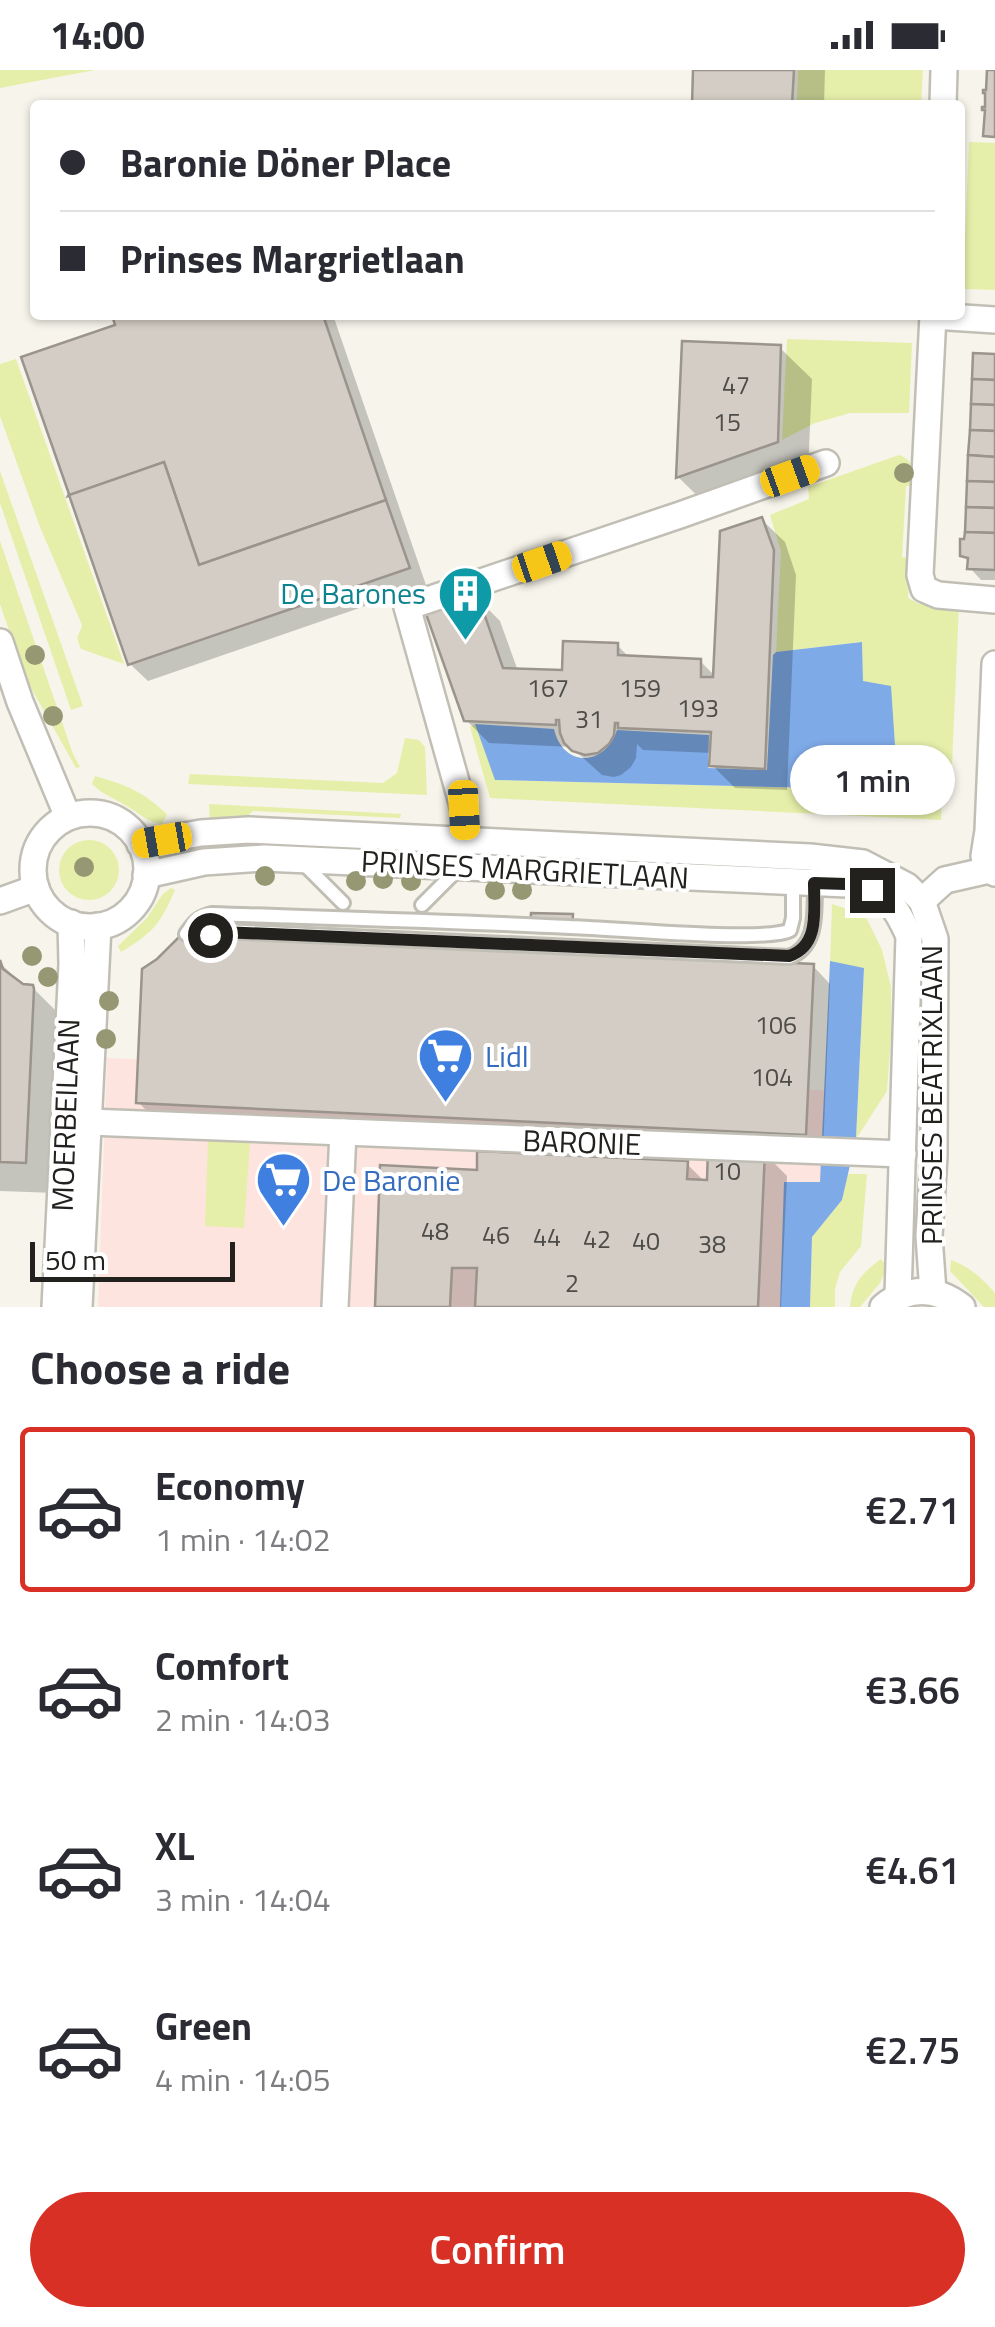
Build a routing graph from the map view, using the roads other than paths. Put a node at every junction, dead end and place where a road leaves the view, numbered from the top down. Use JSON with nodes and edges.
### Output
{"nodes":[{"id":1,"x":944,"y":70,"type":"edge"},
{"id":2,"x":942,"y":100,"type":"edge"},
{"id":3,"x":965,"y":318,"type":"edge"},
{"id":4,"x":933,"y":320,"type":"edge"},
{"id":5,"x":995,"y":320,"type":"edge"},
{"id":6,"x":826,"y":463,"type":"dead end"},
{"id":7,"x":995,"y":600,"type":"edge"},
{"id":8,"x":0,"y":642,"type":"edge"},
{"id":9,"x":995,"y":664,"type":"edge"},
{"id":10,"x":68,"y":817,"type":"junction"},
{"id":11,"x":140,"y":844,"type":"junction"},
{"id":12,"x":463,"y":853,"type":"junction"},
{"id":13,"x":300,"y":859,"type":"junction"},
{"id":14,"x":992,"y":872,"type":"edge"},
{"id":15,"x":146,"y":876,"type":"junction"},
{"id":16,"x":804,"y":882,"type":"junction"},
{"id":17,"x":36,"y":888,"type":"junction"},
{"id":18,"x":0,"y":901,"type":"edge"},
{"id":19,"x":922,"y":901,"type":"junction"},
{"id":20,"x":343,"y":904,"type":"dead end"},
{"id":21,"x":422,"y":905,"type":"dead end"},
{"id":22,"x":898,"y":910,"type":"joint"},
{"id":23,"x":411,"y":921,"type":"junction"},
{"id":24,"x":71,"y":923,"type":"junction"},
{"id":25,"x":98,"y":926,"type":"junction"},
{"id":26,"x":186,"y":934,"type":"dead end"},
{"id":27,"x":210,"y":935,"type":"dead end"},
{"id":28,"x":395,"y":942,"type":"junction"},
{"id":29,"x":76,"y":1122,"type":"junction"},
{"id":30,"x":343,"y":1132,"type":"junction"},
{"id":31,"x":903,"y":1154,"type":"junction"},
{"id":32,"x":934,"y":1156,"type":"junction"},
{"id":33,"x":933,"y":1292,"type":"junction"},
{"id":34,"x":890,"y":1302,"type":"edge"},
{"id":35,"x":55,"y":1307,"type":"edge"},
{"id":36,"x":79,"y":1307,"type":"edge"},
{"id":37,"x":335,"y":1307,"type":"edge"},
{"id":38,"x":962,"y":1307,"type":"edge"}],
"edges":[{"from":1,"to":2,"type":"street"},
{"from":3,"to":5,"type":"street"},
{"from":4,"to":7,"type":"street"},
{"from":6,"to":12,"type":"street"},
{"from":8,"to":10,"type":"street"},
{"from":9,"to":14,"type":"street"},
{"from":10,"to":11,"type":"street"},
{"from":10,"to":17,"type":"street"},
{"from":11,"to":12,"type":"street","name":"PRINSES MARGRIETLAAN"},
{"from":11,"to":15,"type":"street"},
{"from":12,"to":13,"type":"street","name":"PRINSES MARGRIETLAAN"},
{"from":12,"to":16,"type":"street","name":"PRINSES MARGRIETLAAN"},
{"from":12,"to":19,"type":"street","name":"PRINSES MARGRIETLAAN"},
{"from":12,"to":21,"type":"lane"},
{"from":13,"to":15,"type":"street","name":"PRINSES MARGRIETLAAN"},
{"from":13,"to":20,"type":"lane"},
{"from":14,"to":19,"type":"street"},
{"from":15,"to":25,"type":"street"},
{"from":16,"to":22,"type":"street","name":"PRINSES MARGRIETLAAN"},
{"from":16,"to":23,"type":"lane"},
{"from":16,"to":28,"type":"lane"},
{"from":17,"to":18,"type":"street"},
{"from":17,"to":24,"type":"street"},
{"from":19,"to":32,"type":"street","name":"PRINSES BEATRIXLAAN"},
{"from":22,"to":31,"type":"street","name":"PRINSES BEATRIXLAAN"},
{"from":23,"to":26,"type":"lane"},
{"from":23,"to":28,"type":"lane"},
{"from":24,"to":25,"type":"street"},
{"from":24,"to":29,"type":"street","name":"MOERBEILAAN"},
{"from":25,"to":29,"type":"street","name":"MOERBEILAAN"},
{"from":27,"to":28,"type":"lane"},
{"from":29,"to":30,"type":"street","name":"BARONIE"},
{"from":29,"to":35,"type":"street","name":"MOERBEILAAN"},
{"from":29,"to":36,"type":"street","name":"MOERBEILAAN"},
{"from":30,"to":31,"type":"street","name":"BARONIE"},
{"from":30,"to":37,"type":"street"},
{"from":31,"to":32,"type":"lane"},
{"from":31,"to":34,"type":"street","name":"PRINSES BEATRIXLAAN"},
{"from":32,"to":33,"type":"street","name":"PRINSES BEATRIXLAAN"},
{"from":33,"to":34,"type":"street"},
{"from":33,"to":38,"type":"street"}]}
